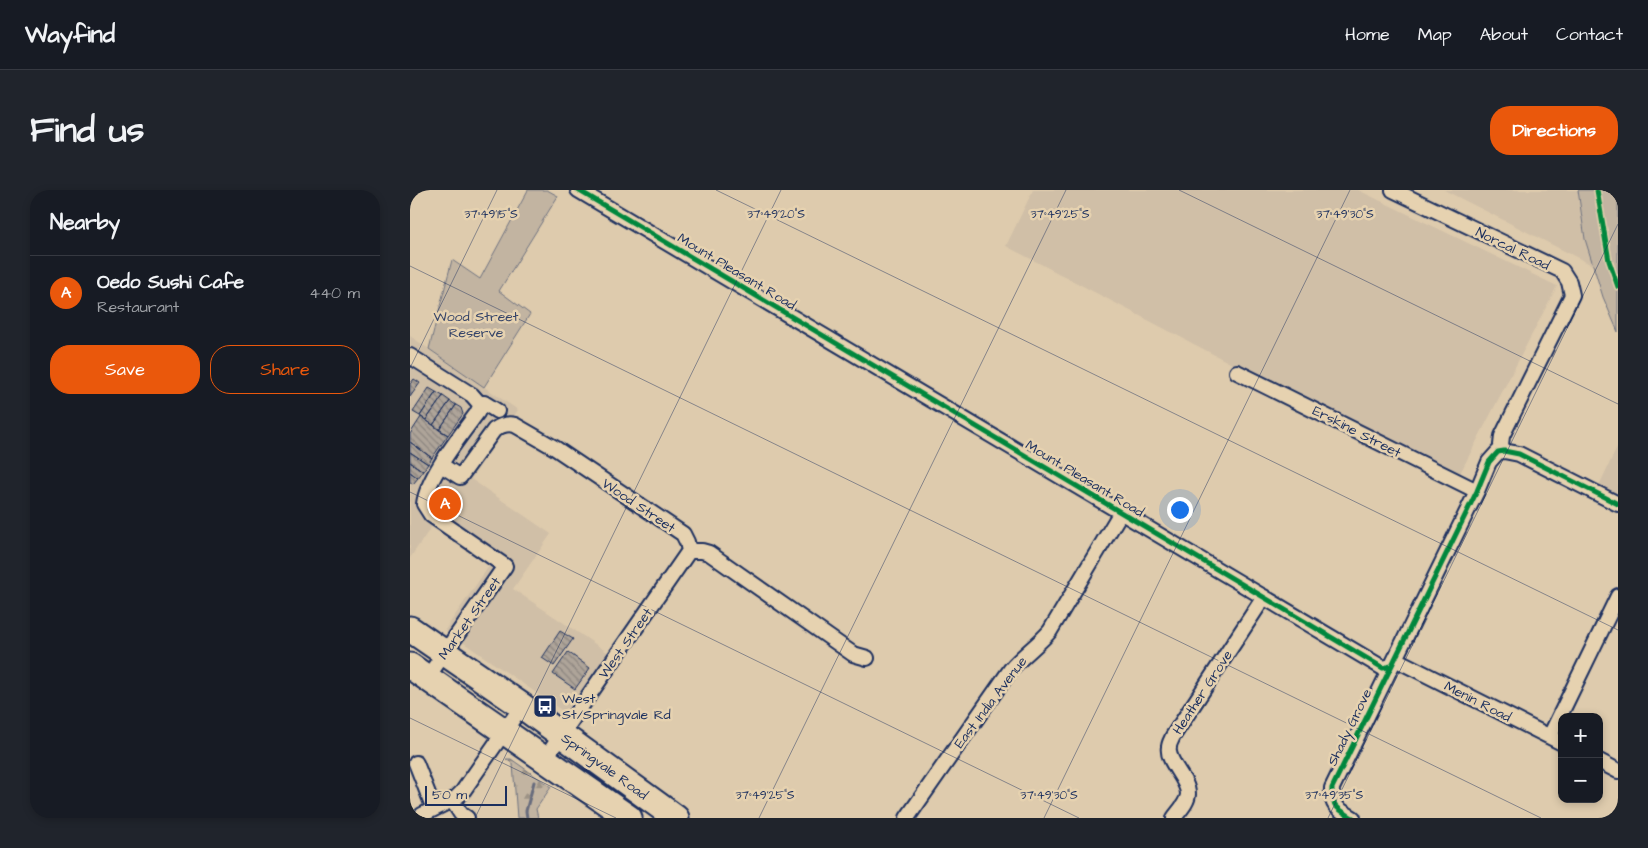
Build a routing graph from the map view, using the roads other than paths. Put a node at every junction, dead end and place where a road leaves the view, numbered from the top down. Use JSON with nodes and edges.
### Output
{"nodes":[{"id":1,"x":578,"y":190,"type":"edge"},
{"id":2,"x":1393,"y":190,"type":"edge"},
{"id":3,"x":410,"y":356,"type":"edge"},
{"id":4,"x":1238,"y":372,"type":"dead end"},
{"id":5,"x":479,"y":402,"type":"junction"},
{"id":6,"x":497,"y":411,"type":"dead end"},
{"id":7,"x":1504,"y":451,"type":"junction"},
{"id":8,"x":441,"y":465,"type":"junction"},
{"id":9,"x":1477,"y":491,"type":"junction"},
{"id":10,"x":1618,"y":504,"type":"edge"},
{"id":11,"x":1121,"y":512,"type":"junction"},
{"id":12,"x":689,"y":551,"type":"junction"},
{"id":13,"x":1618,"y":596,"type":"edge"},
{"id":14,"x":1264,"y":597,"type":"junction"},
{"id":15,"x":410,"y":629,"type":"edge"},
{"id":16,"x":445,"y":652,"type":"junction"},
{"id":17,"x":868,"y":658,"type":"dead end"},
{"id":18,"x":1393,"y":662,"type":"junction"},
{"id":19,"x":419,"y":672,"type":"edge"},
{"id":20,"x":522,"y":706,"type":"junction"},
{"id":21,"x":504,"y":732,"type":"junction"},
{"id":22,"x":562,"y":735,"type":"junction"},
{"id":23,"x":1556,"y":739,"type":"edge"},
{"id":24,"x":544,"y":760,"type":"junction"},
{"id":25,"x":416,"y":763,"type":"dead end"},
{"id":26,"x":1603,"y":763,"type":"edge"},
{"id":27,"x":1618,"y":771,"type":"edge"},
{"id":28,"x":452,"y":800,"type":"junction"},
{"id":29,"x":434,"y":809,"type":"junction"},
{"id":30,"x":420,"y":818,"type":"edge"},
{"id":31,"x":467,"y":818,"type":"edge"},
{"id":32,"x":630,"y":818,"type":"edge"},
{"id":33,"x":676,"y":818,"type":"edge"},
{"id":34,"x":907,"y":818,"type":"edge"},
{"id":35,"x":1174,"y":818,"type":"edge"},
{"id":36,"x":1353,"y":818,"type":"edge"}],
"edges":[{"from":1,"to":11,"type":"street","name":"Mount Pleasant Road"},
{"from":2,"to":7,"type":"street","name":"Norcal Road"},
{"from":3,"to":5,"type":"street"},
{"from":4,"to":9,"type":"street","name":"Erskine Street"},
{"from":5,"to":6,"type":"street"},
{"from":5,"to":8,"type":"street","name":"Market Street"},
{"from":7,"to":9,"type":"street"},
{"from":7,"to":10,"type":"street"},
{"from":8,"to":12,"type":"street","name":"Wood Street"},
{"from":8,"to":16,"type":"street","name":"Market Street"},
{"from":9,"to":18,"type":"street"},
{"from":11,"to":14,"type":"street","name":"Mount Pleasant Road"},
{"from":11,"to":34,"type":"street","name":"East India Avenue"},
{"from":12,"to":17,"type":"street"},
{"from":12,"to":22,"type":"street","name":"West Street"},
{"from":13,"to":23,"type":"street"},
{"from":14,"to":18,"type":"street","name":"Mount Pleasant Road"},
{"from":14,"to":35,"type":"street","name":"Heather Grove"},
{"from":15,"to":16,"type":"highway","name":"Springvale Road"},
{"from":16,"to":19,"type":"street","name":"Market Street"},
{"from":16,"to":20,"type":"highway","name":"Springvale Road"},
{"from":18,"to":23,"type":"street","name":"Menin Road"},
{"from":18,"to":36,"type":"street","name":"Shady Grove"},
{"from":19,"to":21,"type":"highway","name":"Springvale Road"},
{"from":20,"to":21,"type":"street"},
{"from":20,"to":22,"type":"highway","name":"Springvale Road"},
{"from":21,"to":24,"type":"highway","name":"Springvale Road"},
{"from":21,"to":28,"type":"street"},
{"from":22,"to":24,"type":"street","name":"West Street"},
{"from":22,"to":33,"type":"highway","name":"Springvale Road"},
{"from":24,"to":32,"type":"highway","name":"Springvale Road"},
{"from":25,"to":29,"type":"street"},
{"from":26,"to":27,"type":"street"},
{"from":28,"to":29,"type":"street"},
{"from":28,"to":31,"type":"street"},
{"from":29,"to":30,"type":"street"}]}
